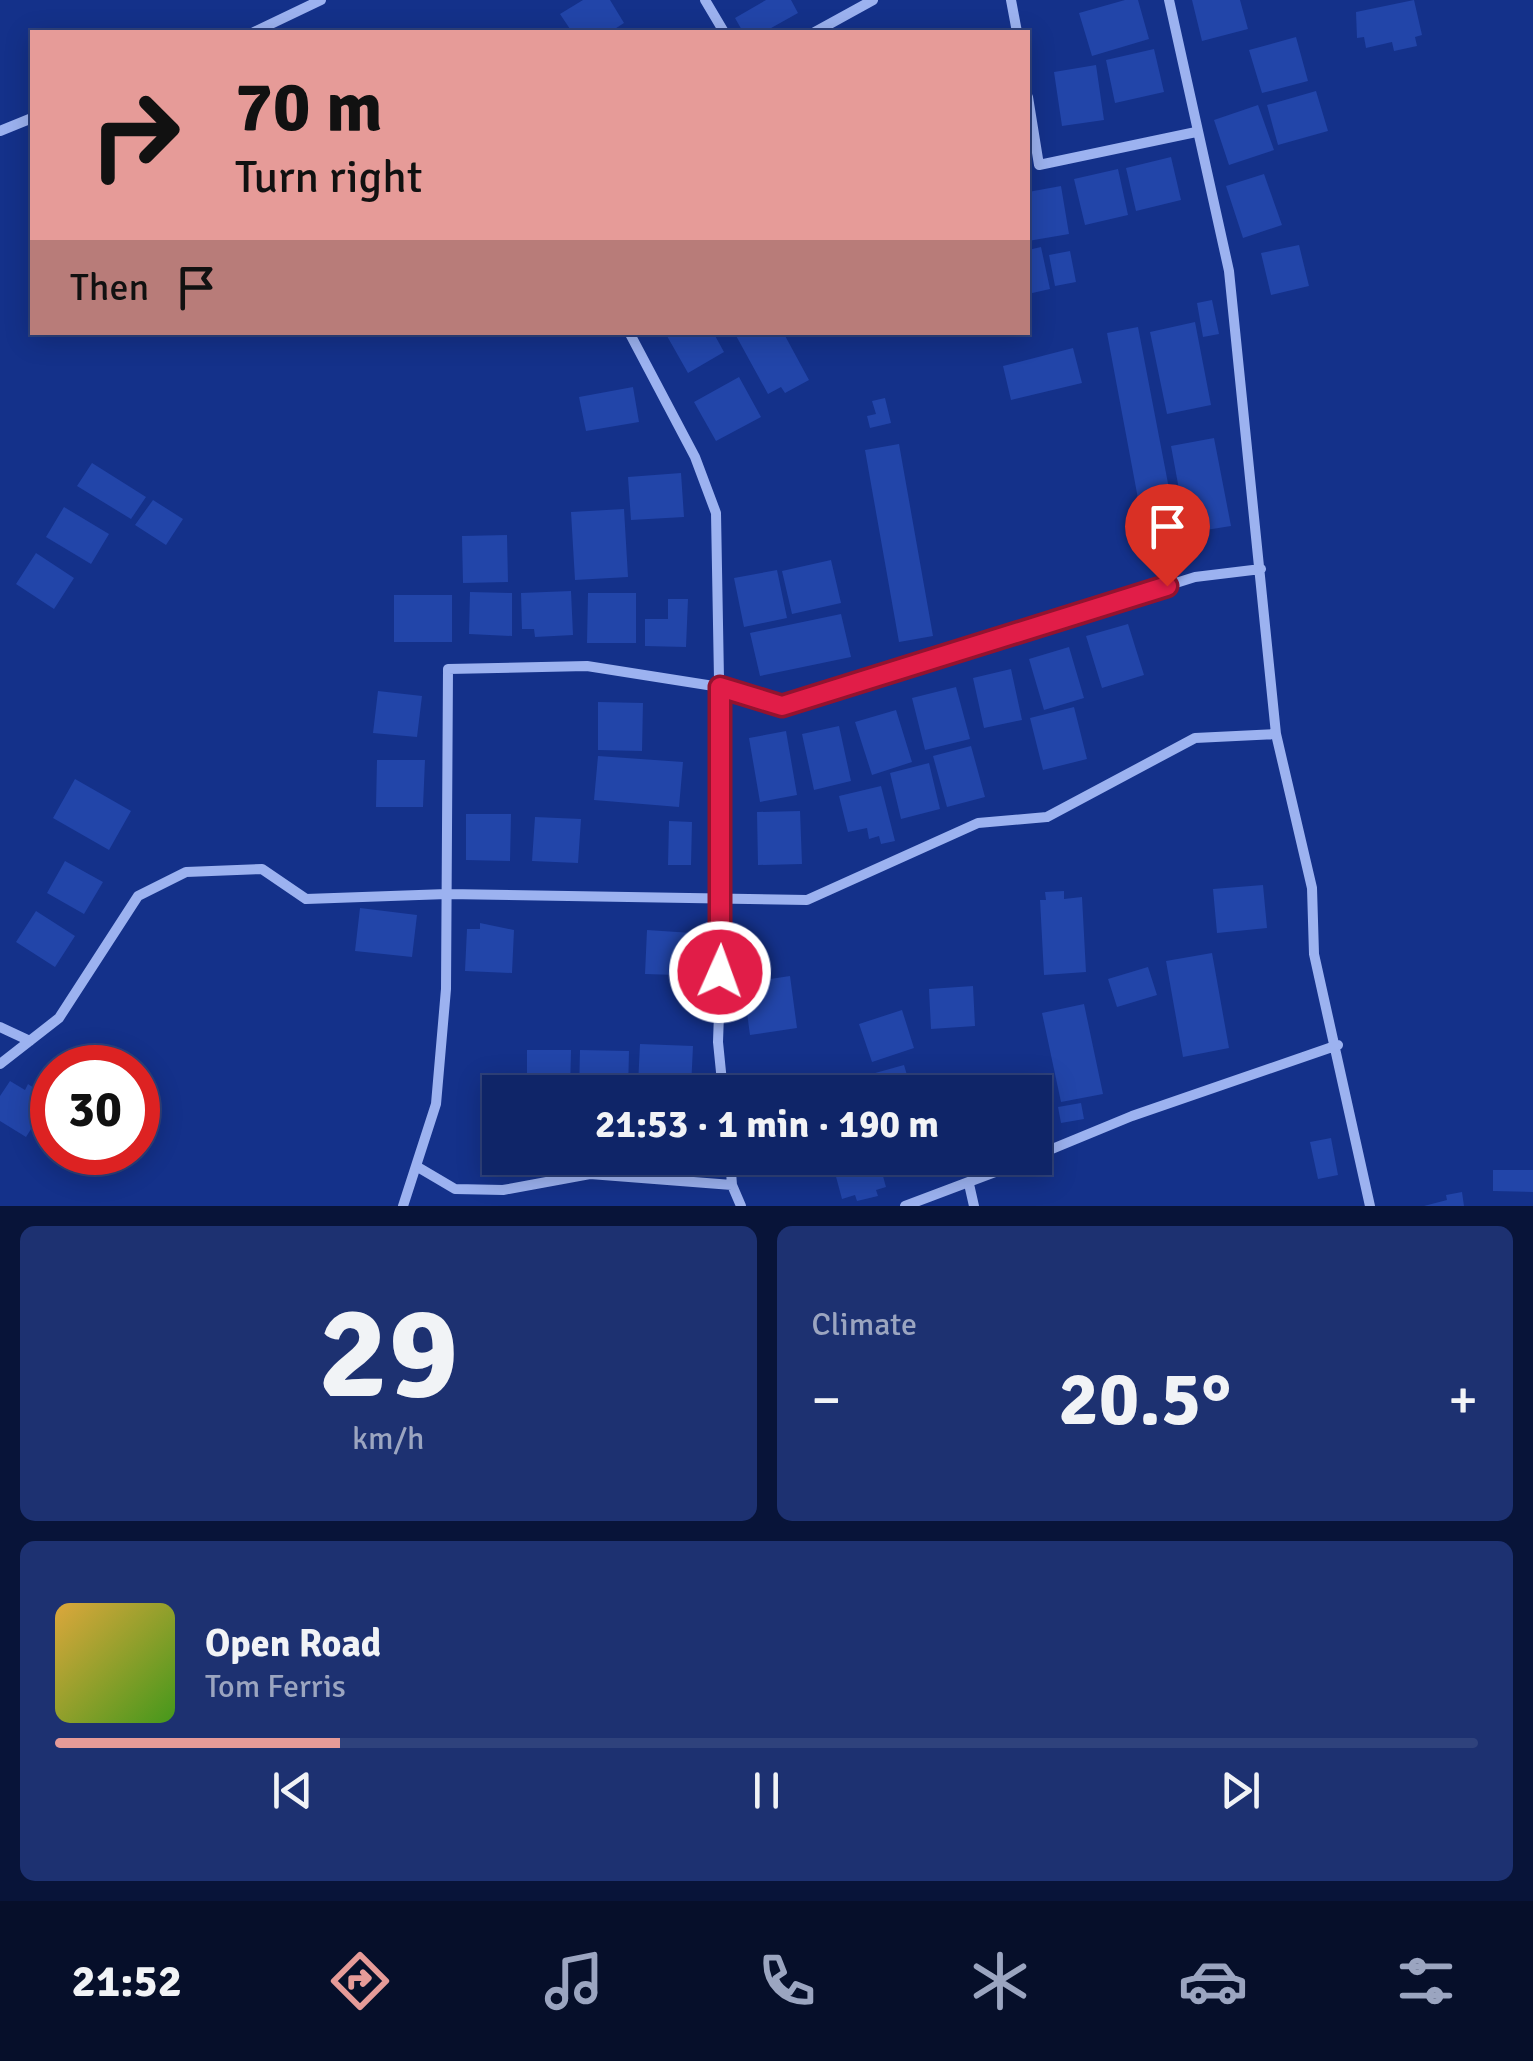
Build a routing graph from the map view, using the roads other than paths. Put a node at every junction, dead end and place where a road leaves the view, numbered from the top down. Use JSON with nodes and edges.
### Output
{"nodes":[{"id":1,"x":321,"y":0,"type":"edge"},
{"id":2,"x":705,"y":0,"type":"edge"},
{"id":3,"x":873,"y":0,"type":"edge"},
{"id":4,"x":1011,"y":0,"type":"edge"},
{"id":5,"x":1169,"y":0,"type":"edge"},
{"id":6,"x":258,"y":30,"type":"edge"},
{"id":7,"x":723,"y":30,"type":"edge"},
{"id":8,"x":819,"y":30,"type":"edge"},
{"id":9,"x":1017,"y":30,"type":"edge"},
{"id":10,"x":1030,"y":109,"type":"edge"},
{"id":11,"x":30,"y":119,"type":"edge"},
{"id":12,"x":0,"y":131,"type":"edge"},
{"id":13,"x":1196,"y":132,"type":"junction"},
{"id":14,"x":631,"y":335,"type":"edge"},
{"id":15,"x":1261,"y":568,"type":"junction"},
{"id":16,"x":720,"y":687,"type":"junction"},
{"id":17,"x":1276,"y":734,"type":"junction"},
{"id":18,"x":447,"y":894,"type":"junction"},
{"id":19,"x":723,"y":901,"type":"junction"},
{"id":20,"x":0,"y":1026,"type":"edge"},
{"id":21,"x":30,"y":1041,"type":"junction"},
{"id":22,"x":1338,"y":1045,"type":"junction"},
{"id":23,"x":0,"y":1064,"type":"edge"},
{"id":24,"x":721,"y":1075,"type":"edge"},
{"id":25,"x":1052,"y":1149,"type":"edge"},
{"id":26,"x":416,"y":1166,"type":"junction"},
{"id":27,"x":731,"y":1175,"type":"edge"},
{"id":28,"x":991,"y":1175,"type":"edge"},
{"id":29,"x":969,"y":1184,"type":"junction"},
{"id":30,"x":732,"y":1185,"type":"junction"},
{"id":31,"x":403,"y":1206,"type":"edge"},
{"id":32,"x":740,"y":1206,"type":"edge"},
{"id":33,"x":906,"y":1206,"type":"edge"},
{"id":34,"x":974,"y":1206,"type":"edge"},
{"id":35,"x":1370,"y":1206,"type":"edge"}],
"edges":[{"from":1,"to":6,"type":"street"},
{"from":2,"to":7,"type":"street"},
{"from":3,"to":8,"type":"street"},
{"from":4,"to":9,"type":"street"},
{"from":5,"to":13,"type":"street"},
{"from":10,"to":13,"type":"street"},
{"from":11,"to":12,"type":"street"},
{"from":13,"to":15,"type":"street"},
{"from":14,"to":16,"type":"street"},
{"from":15,"to":16,"type":"street"},
{"from":15,"to":17,"type":"street"},
{"from":16,"to":18,"type":"street"},
{"from":16,"to":19,"type":"street"},
{"from":17,"to":19,"type":"street"},
{"from":17,"to":22,"type":"street"},
{"from":18,"to":19,"type":"street"},
{"from":18,"to":21,"type":"street"},
{"from":18,"to":26,"type":"street"},
{"from":19,"to":24,"type":"street"},
{"from":20,"to":21,"type":"street"},
{"from":21,"to":23,"type":"street"},
{"from":22,"to":25,"type":"street"},
{"from":22,"to":35,"type":"street"},
{"from":26,"to":30,"type":"street"},
{"from":26,"to":31,"type":"street"},
{"from":27,"to":30,"type":"street"},
{"from":28,"to":29,"type":"street"},
{"from":29,"to":33,"type":"street"},
{"from":29,"to":34,"type":"street"},
{"from":30,"to":32,"type":"street"}]}
